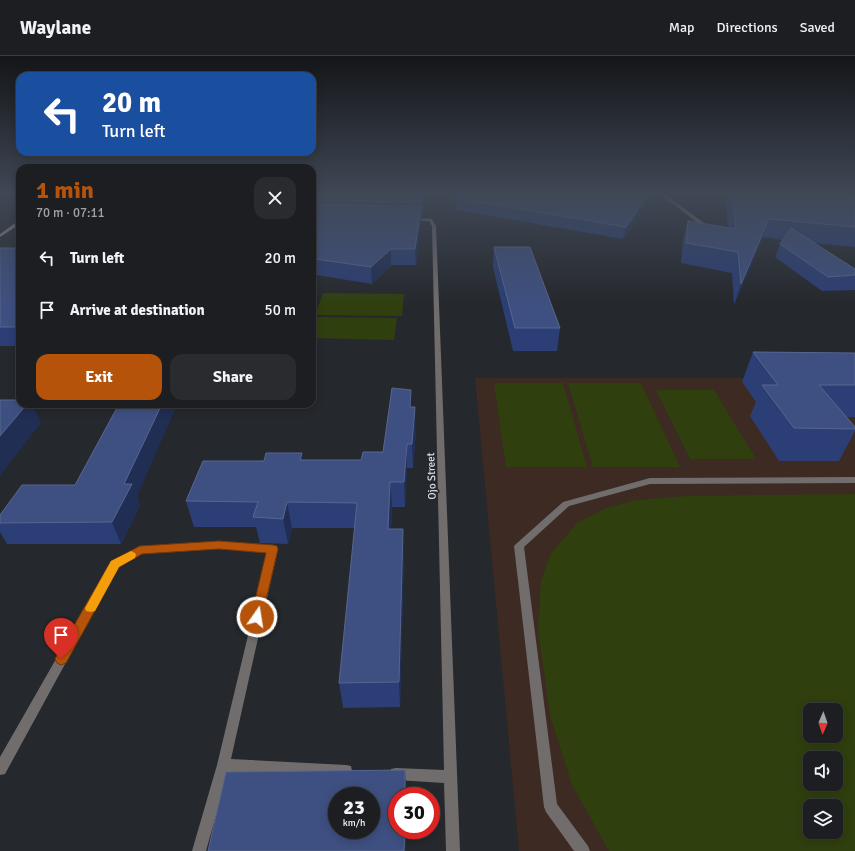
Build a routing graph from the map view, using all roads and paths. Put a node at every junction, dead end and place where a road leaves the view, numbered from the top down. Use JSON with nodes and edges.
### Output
{"nodes":[{"id":1,"x":434,"y":231,"type":"edge"},
{"id":2,"x":711,"y":231,"type":"edge"},
{"id":3,"x":716,"y":235,"type":"edge"},
{"id":4,"x":855,"y":480,"type":"edge"},
{"id":5,"x":223,"y":765,"type":"junction"},
{"id":6,"x":0,"y":769,"type":"edge"},
{"id":7,"x":357,"y":772,"type":"edge"},
{"id":8,"x":380,"y":773,"type":"edge"},
{"id":9,"x":451,"y":777,"type":"junction"},
{"id":10,"x":199,"y":851,"type":"edge"},
{"id":11,"x":453,"y":851,"type":"edge"},
{"id":12,"x":583,"y":851,"type":"edge"}],
"edges":[{"from":1,"to":9,"type":"street","name":"Ojo Street"},
{"from":2,"to":3,"type":"street"},
{"from":4,"to":12,"type":"street"},
{"from":5,"to":6,"type":"street"},
{"from":5,"to":7,"type":"street"},
{"from":5,"to":10,"type":"street"},
{"from":8,"to":9,"type":"street"},
{"from":9,"to":11,"type":"street","name":"Ojo Street"}]}
